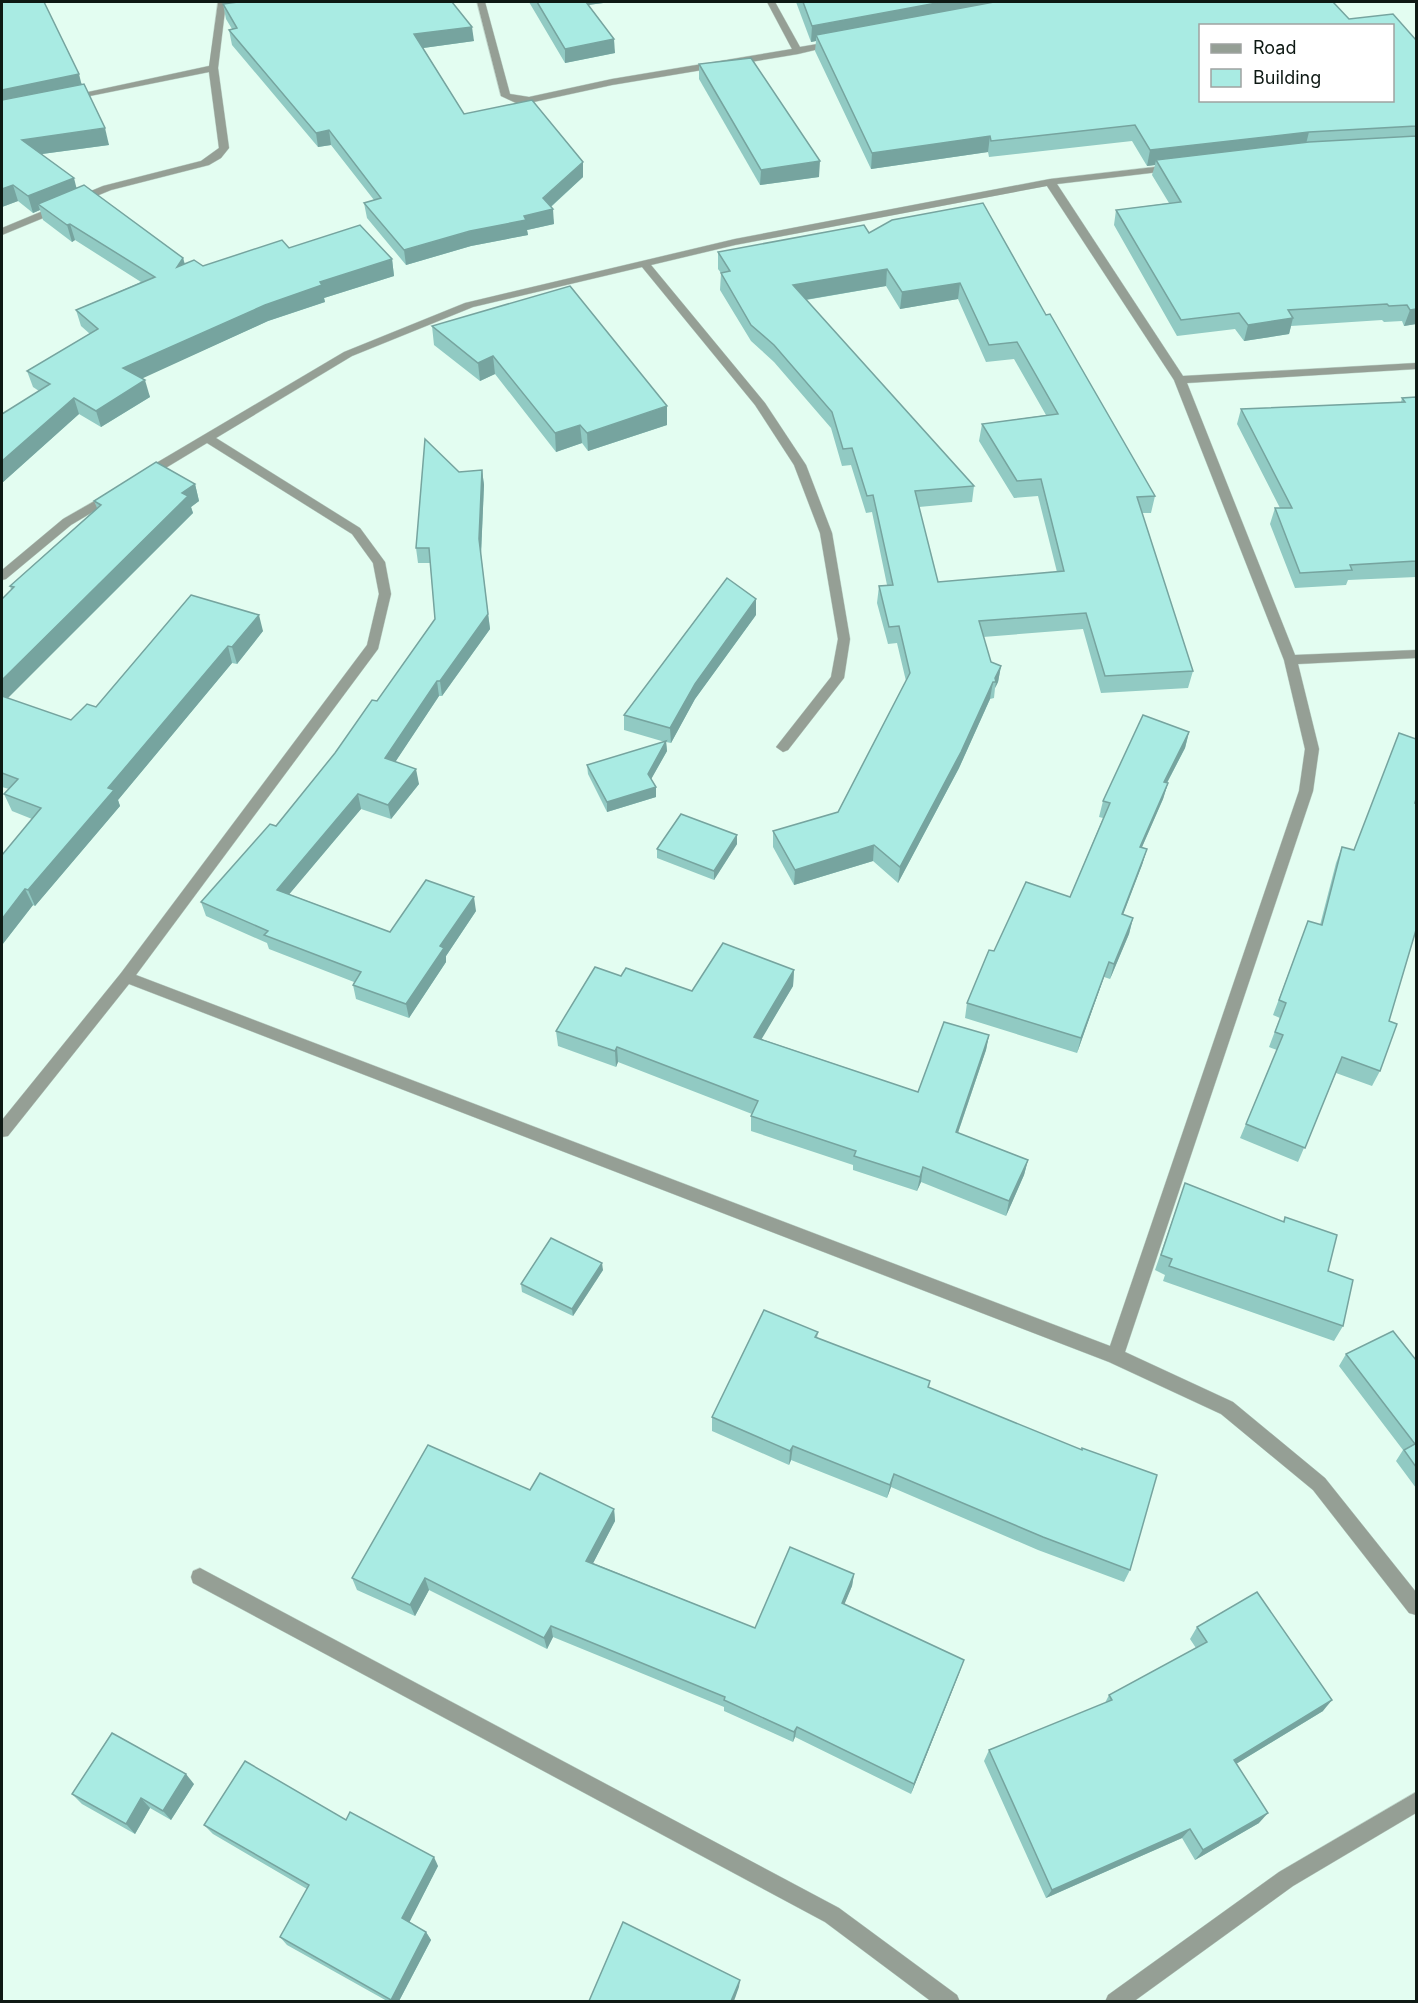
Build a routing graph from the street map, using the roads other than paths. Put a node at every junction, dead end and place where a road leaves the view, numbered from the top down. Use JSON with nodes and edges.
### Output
{"nodes":[{"id":1,"x":222,"y":2,"type":"edge"},
{"id":2,"x":481,"y":2,"type":"edge"},
{"id":3,"x":771,"y":2,"type":"edge"},
{"id":4,"x":842,"y":42,"type":"edge"},
{"id":5,"x":798,"y":51,"type":"junction"},
{"id":6,"x":213,"y":68,"type":"junction"},
{"id":7,"x":61,"y":99,"type":"edge"},
{"id":8,"x":1189,"y":166,"type":"edge"},
{"id":9,"x":1050,"y":182,"type":"junction"},
{"id":10,"x":2,"y":232,"type":"edge"},
{"id":11,"x":644,"y":262,"type":"junction"},
{"id":12,"x":1416,"y":366,"type":"edge"},
{"id":13,"x":1180,"y":380,"type":"junction"},
{"id":14,"x":208,"y":438,"type":"junction"},
{"id":15,"x":2,"y":576,"type":"edge"},
{"id":16,"x":1416,"y":654,"type":"edge"},
{"id":17,"x":1290,"y":660,"type":"junction"},
{"id":18,"x":783,"y":747,"type":"dead end"},
{"id":19,"x":126,"y":977,"type":"junction"},
{"id":20,"x":2,"y":1131,"type":"edge"},
{"id":21,"x":1115,"y":1356,"type":"junction"},
{"id":22,"x":200,"y":1577,"type":"dead end"},
{"id":23,"x":1416,"y":1606,"type":"edge"},
{"id":24,"x":1416,"y":1802,"type":"edge"},
{"id":25,"x":950,"y":2001,"type":"edge"},
{"id":26,"x":1115,"y":2001,"type":"edge"}],
"edges":[{"from":1,"to":6,"type":"street"},
{"from":2,"to":5,"type":"street"},
{"from":3,"to":5,"type":"street"},
{"from":4,"to":5,"type":"street"},
{"from":6,"to":7,"type":"street"},
{"from":6,"to":10,"type":"street"},
{"from":8,"to":9,"type":"street"},
{"from":9,"to":11,"type":"street"},
{"from":9,"to":13,"type":"street"},
{"from":11,"to":14,"type":"street"},
{"from":11,"to":18,"type":"street"},
{"from":12,"to":13,"type":"street"},
{"from":13,"to":17,"type":"street"},
{"from":14,"to":15,"type":"street"},
{"from":14,"to":19,"type":"street"},
{"from":16,"to":17,"type":"street"},
{"from":17,"to":21,"type":"street"},
{"from":19,"to":20,"type":"street"},
{"from":19,"to":21,"type":"street"},
{"from":21,"to":23,"type":"street"},
{"from":22,"to":25,"type":"street"},
{"from":24,"to":26,"type":"street"}]}
